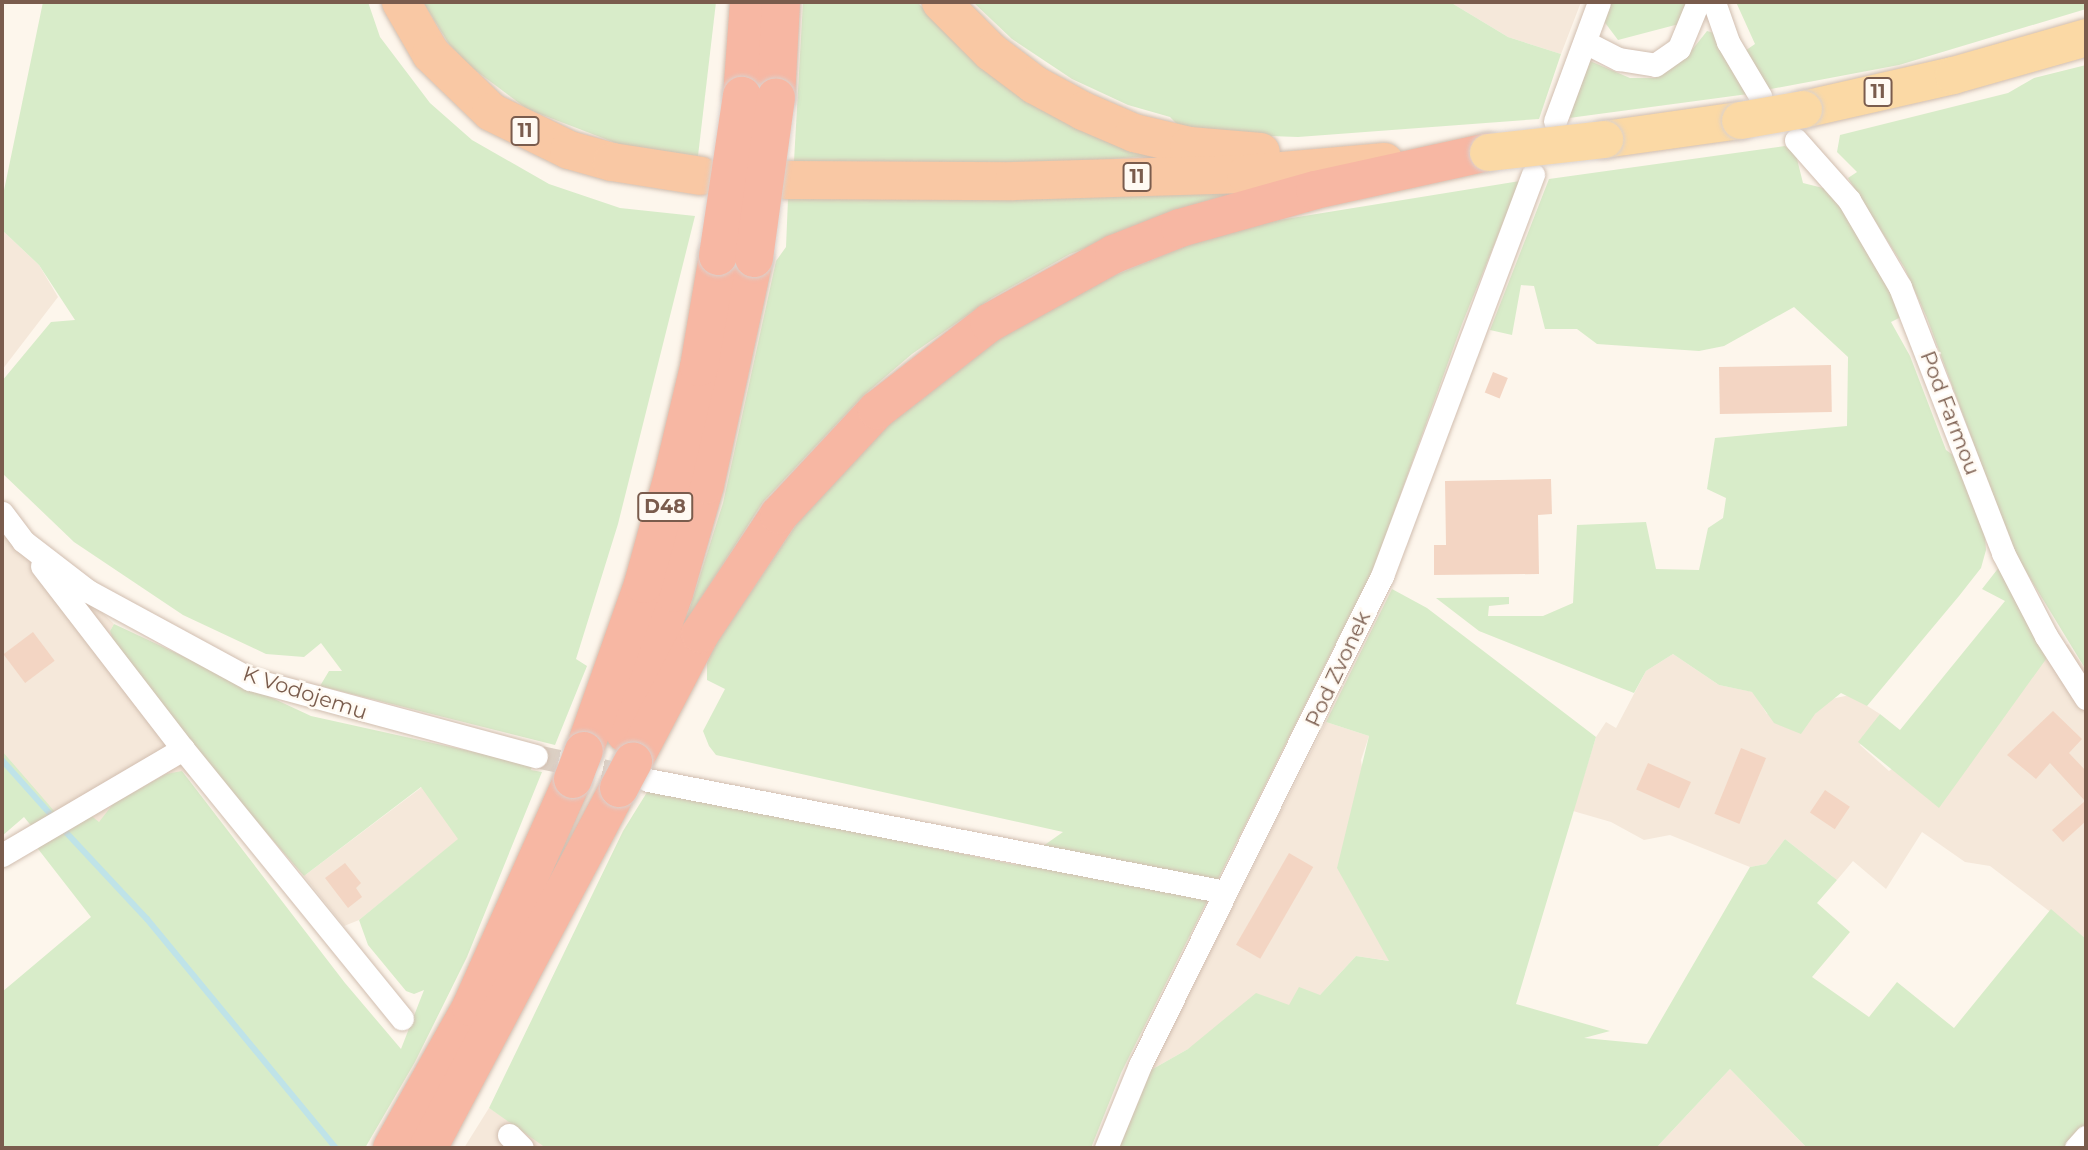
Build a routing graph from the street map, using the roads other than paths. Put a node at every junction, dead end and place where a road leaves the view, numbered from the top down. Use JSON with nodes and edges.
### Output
{"nodes":[{"id":1,"x":401,"y":2,"type":"edge"},
{"id":2,"x":749,"y":2,"type":"edge"},
{"id":3,"x":781,"y":2,"type":"edge"},
{"id":4,"x":941,"y":2,"type":"edge"},
{"id":5,"x":1599,"y":2,"type":"edge"},
{"id":6,"x":1698,"y":2,"type":"edge"},
{"id":7,"x":1714,"y":2,"type":"edge"},
{"id":8,"x":2086,"y":37,"type":"edge"},
{"id":9,"x":1585,"y":42,"type":"junction"},
{"id":10,"x":759,"y":97,"type":"junction"},
{"id":11,"x":1750,"y":108,"type":"junction"},
{"id":12,"x":1555,"y":121,"type":"dead end"},
{"id":13,"x":1800,"y":124,"type":"junction"},
{"id":14,"x":1488,"y":152,"type":"junction"},
{"id":15,"x":1533,"y":174,"type":"dead end"},
{"id":16,"x":701,"y":176,"type":"dead end"},
{"id":17,"x":785,"y":180,"type":"dead end"},
{"id":18,"x":2,"y":513,"type":"edge"},
{"id":19,"x":23,"y":541,"type":"junction"},
{"id":20,"x":2086,"y":698,"type":"edge"},
{"id":21,"x":183,"y":749,"type":"junction"},
{"id":22,"x":536,"y":756,"type":"tunnel mouth"},
{"id":23,"x":611,"y":772,"type":"junction"},
{"id":24,"x":2,"y":855,"type":"edge"},
{"id":25,"x":1225,"y":892,"type":"junction"},
{"id":26,"x":402,"y":1018,"type":"dead end"},
{"id":27,"x":2086,"y":1137,"type":"edge"},
{"id":28,"x":392,"y":1148,"type":"edge"},
{"id":29,"x":428,"y":1148,"type":"edge"},
{"id":30,"x":1106,"y":1148,"type":"edge"},
{"id":31,"x":2076,"y":1148,"type":"edge"}],
"edges":[{"from":1,"to":16,"type":"highway","number":"11"},
{"from":2,"to":10,"type":"highway","number":"D48"},
{"from":3,"to":10,"type":"highway","number":"D48"},
{"from":4,"to":14,"type":"highway","number":"11"},
{"from":5,"to":9,"type":"street"},
{"from":6,"to":9,"type":"street"},
{"from":7,"to":11,"type":"street"},
{"from":8,"to":13,"type":"main road","number":"11"},
{"from":9,"to":12,"type":"street"},
{"from":10,"to":23,"type":"highway","number":"D48","bridge":true},
{"from":11,"to":13,"type":"main road","number":"11","bridge":true},
{"from":11,"to":14,"type":"main road","number":"11","bridge":true},
{"from":13,"to":20,"type":"street","name":"Pod Farmou"},
{"from":14,"to":17,"type":"highway","number":"11"},
{"from":14,"to":23,"type":"highway"},
{"from":15,"to":25,"type":"street","name":"Pod Zvonek"},
{"from":18,"to":19,"type":"street","name":"K Vodojemu"},
{"from":19,"to":21,"type":"street","name":"K Vodojemu"},
{"from":19,"to":22,"type":"street","name":"K Vodojemu"},
{"from":21,"to":24,"type":"street"},
{"from":21,"to":26,"type":"street","name":"K Vodojemu"},
{"from":23,"to":25,"type":"street"},
{"from":23,"to":28,"type":"highway","number":"D48"},
{"from":23,"to":29,"type":"highway","number":"D48"},
{"from":25,"to":30,"type":"street","name":"Pod Zvonek"},
{"from":27,"to":31,"type":"street"}]}
